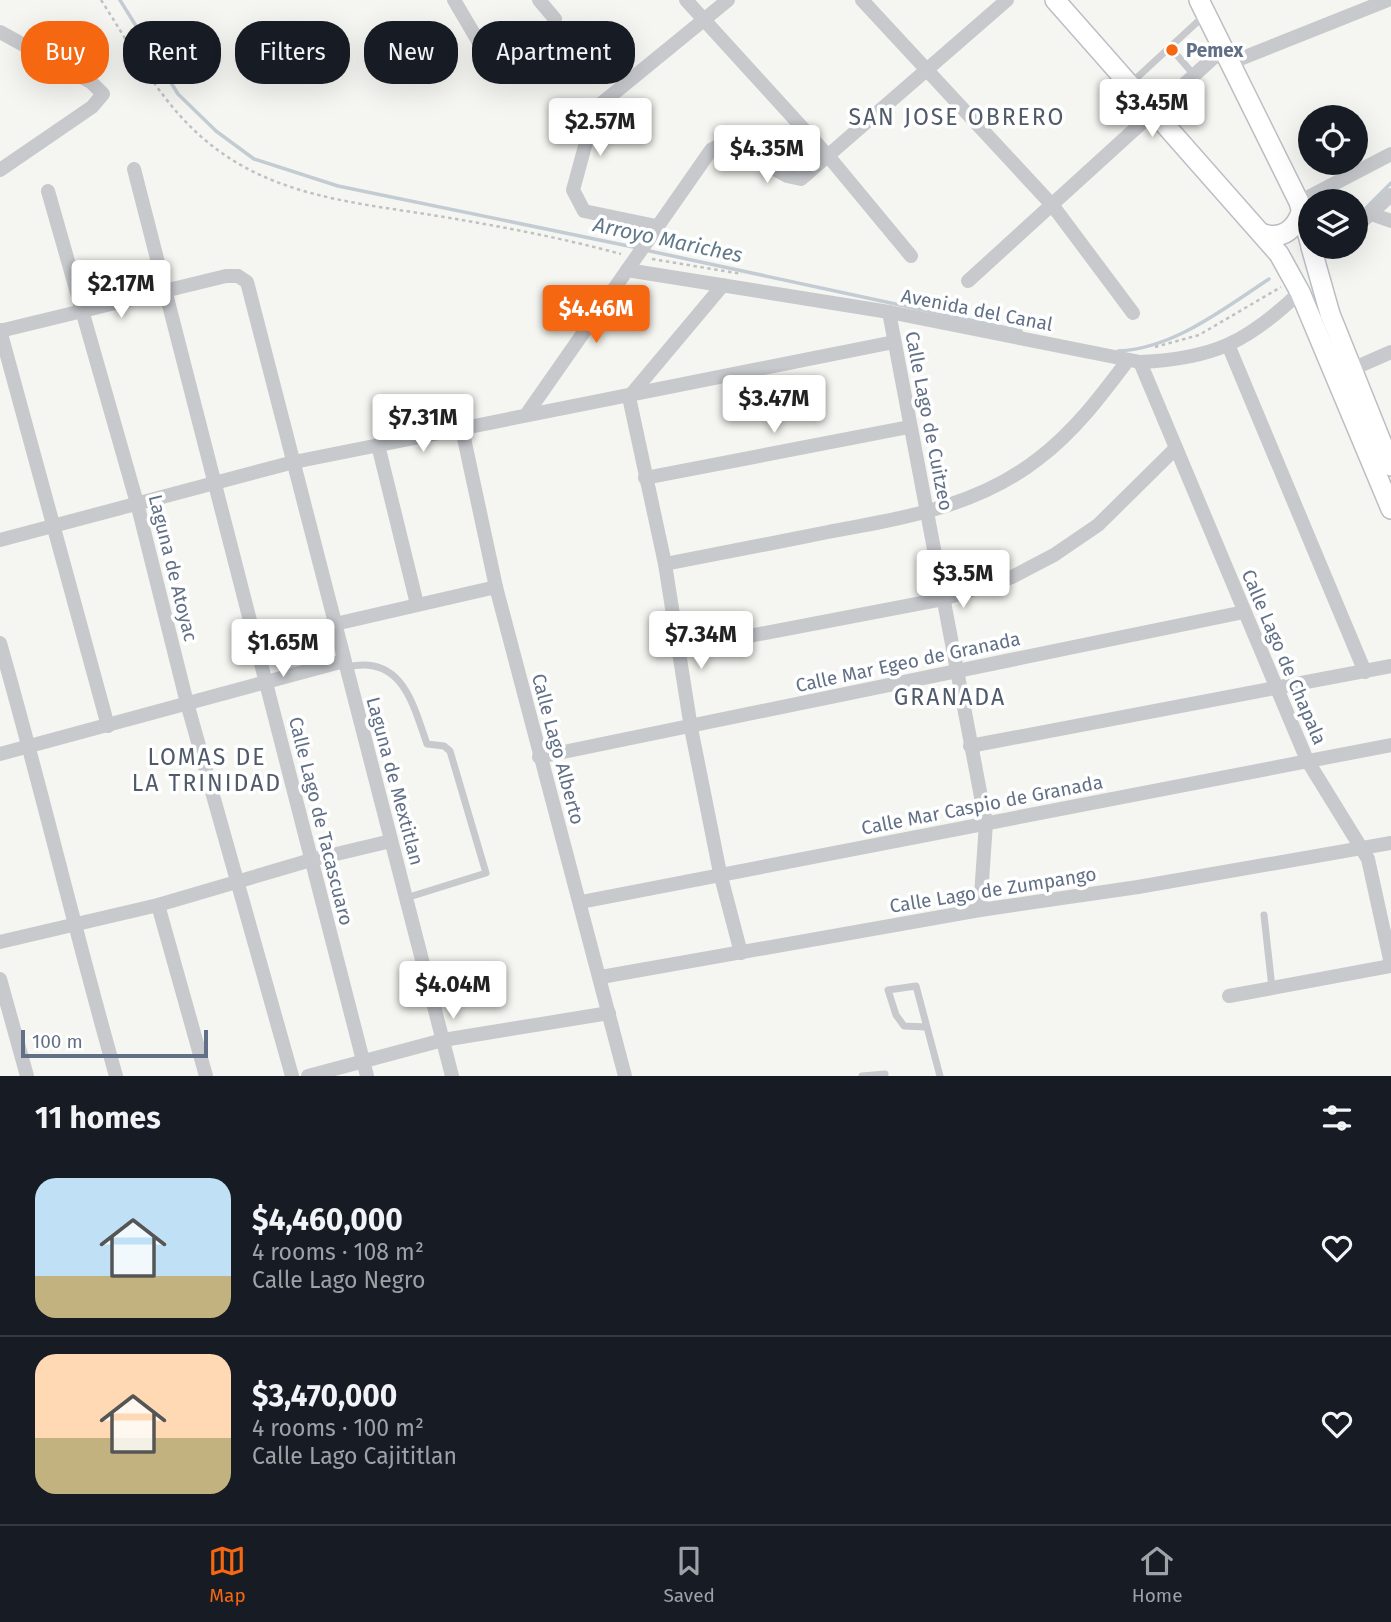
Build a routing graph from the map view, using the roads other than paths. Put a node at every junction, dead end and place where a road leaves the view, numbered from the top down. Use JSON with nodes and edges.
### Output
{"nodes":[{"id":1,"x":454,"y":0,"type":"edge"},
{"id":2,"x":539,"y":0,"type":"edge"},
{"id":3,"x":686,"y":0,"type":"edge"},
{"id":4,"x":728,"y":0,"type":"edge"},
{"id":5,"x":862,"y":0,"type":"edge"},
{"id":6,"x":1007,"y":0,"type":"edge"},
{"id":7,"x":1055,"y":0,"type":"edge"},
{"id":8,"x":1388,"y":0,"type":"edge"},
{"id":9,"x":1203,"y":7,"type":"edge"},
{"id":10,"x":555,"y":19,"type":"dead end"},
{"id":11,"x":704,"y":22,"type":"junction"},
{"id":12,"x":472,"y":31,"type":"edge"},
{"id":13,"x":0,"y":32,"type":"edge"},
{"id":14,"x":1170,"y":47,"type":"junction"},
{"id":15,"x":1227,"y":56,"type":"junction"},
{"id":16,"x":927,"y":70,"type":"junction"},
{"id":17,"x":1195,"y":76,"type":"junction"},
{"id":18,"x":1130,"y":84,"type":"junction"},
{"id":19,"x":1156,"y":112,"type":"junction"},
{"id":20,"x":1391,"y":154,"type":"edge"},
{"id":21,"x":829,"y":157,"type":"junction"},
{"id":22,"x":134,"y":169,"type":"dead end"},
{"id":23,"x":0,"y":170,"type":"edge"},
{"id":24,"x":1330,"y":189,"type":"edge"},
{"id":25,"x":48,"y":191,"type":"dead end"},
{"id":26,"x":1391,"y":195,"type":"edge"},
{"id":27,"x":1298,"y":200,"type":"edge"},
{"id":28,"x":1053,"y":206,"type":"junction"},
{"id":29,"x":1298,"y":213,"type":"edge"},
{"id":30,"x":1371,"y":214,"type":"junction"},
{"id":31,"x":1368,"y":217,"type":"edge"},
{"id":32,"x":1391,"y":221,"type":"edge"},
{"id":33,"x":652,"y":232,"type":"junction"},
{"id":34,"x":1264,"y":234,"type":"junction"},
{"id":35,"x":911,"y":256,"type":"dead end"},
{"id":36,"x":1312,"y":259,"type":"edge"},
{"id":37,"x":1317,"y":259,"type":"edge"},
{"id":38,"x":633,"y":261,"type":"junction"},
{"id":39,"x":1294,"y":280,"type":"junction"},
{"id":40,"x":968,"y":281,"type":"dead end"},
{"id":41,"x":723,"y":285,"type":"junction"},
{"id":42,"x":167,"y":291,"type":"junction"},
{"id":43,"x":81,"y":311,"type":"junction"},
{"id":44,"x":889,"y":312,"type":"junction"},
{"id":45,"x":1133,"y":313,"type":"dead end"},
{"id":46,"x":0,"y":330,"type":"edge"},
{"id":47,"x":894,"y":342,"type":"junction"},
{"id":48,"x":1229,"y":347,"type":"junction"},
{"id":49,"x":1391,"y":352,"type":"edge"},
{"id":50,"x":1134,"y":361,"type":"junction"},
{"id":51,"x":1350,"y":370,"type":"junction"},
{"id":52,"x":629,"y":397,"type":"junction"},
{"id":53,"x":526,"y":415,"type":"junction"},
{"id":54,"x":909,"y":427,"type":"junction"},
{"id":55,"x":462,"y":429,"type":"junction"},
{"id":56,"x":378,"y":445,"type":"junction"},
{"id":57,"x":1387,"y":445,"type":"edge"},
{"id":58,"x":1176,"y":448,"type":"junction"},
{"id":59,"x":294,"y":462,"type":"junction"},
{"id":60,"x":1391,"y":466,"type":"edge"},
{"id":61,"x":645,"y":478,"type":"junction"},
{"id":62,"x":215,"y":481,"type":"junction"},
{"id":63,"x":137,"y":503,"type":"junction"},
{"id":64,"x":1391,"y":509,"type":"edge"},
{"id":65,"x":927,"y":513,"type":"junction"},
{"id":66,"x":55,"y":525,"type":"junction"},
{"id":67,"x":0,"y":540,"type":"edge"},
{"id":68,"x":665,"y":564,"type":"junction"},
{"id":69,"x":496,"y":587,"type":"junction"},
{"id":70,"x":943,"y":599,"type":"junction"},
{"id":71,"x":417,"y":604,"type":"junction"},
{"id":72,"x":1244,"y":612,"type":"junction"},
{"id":73,"x":335,"y":624,"type":"junction"},
{"id":74,"x":0,"y":643,"type":"edge"},
{"id":75,"x":681,"y":649,"type":"junction"},
{"id":76,"x":345,"y":664,"type":"junction"},
{"id":77,"x":1391,"y":666,"type":"edge"},
{"id":78,"x":1365,"y":671,"type":"junction"},
{"id":79,"x":957,"y":672,"type":"junction"},
{"id":80,"x":266,"y":682,"type":"junction"},
{"id":81,"x":1276,"y":691,"type":"junction"},
{"id":82,"x":187,"y":704,"type":"junction"},
{"id":83,"x":108,"y":726,"type":"junction"},
{"id":84,"x":691,"y":728,"type":"junction"},
{"id":85,"x":1391,"y":745,"type":"edge"},
{"id":86,"x":970,"y":746,"type":"junction"},
{"id":87,"x":30,"y":747,"type":"junction"},
{"id":88,"x":0,"y":754,"type":"edge"},
{"id":89,"x":540,"y":757,"type":"junction"},
{"id":90,"x":1307,"y":760,"type":"junction"},
{"id":91,"x":986,"y":823,"type":"junction"},
{"id":92,"x":391,"y":841,"type":"junction"},
{"id":93,"x":1391,"y":843,"type":"edge"},
{"id":94,"x":1363,"y":848,"type":"junction"},
{"id":95,"x":311,"y":860,"type":"junction"},
{"id":96,"x":720,"y":873,"type":"junction"},
{"id":97,"x":237,"y":881,"type":"junction"},
{"id":98,"x":406,"y":898,"type":"junction"},
{"id":99,"x":580,"y":902,"type":"junction"},
{"id":100,"x":158,"y":905,"type":"junction"},
{"id":101,"x":980,"y":910,"type":"junction"},
{"id":102,"x":1264,"y":915,"type":"dead end"},
{"id":103,"x":72,"y":924,"type":"junction"},
{"id":104,"x":0,"y":942,"type":"edge"},
{"id":105,"x":741,"y":953,"type":"junction"},
{"id":106,"x":1391,"y":965,"type":"edge"},
{"id":107,"x":601,"y":977,"type":"junction"},
{"id":108,"x":0,"y":979,"type":"edge"},
{"id":109,"x":1273,"y":989,"type":"junction"},
{"id":110,"x":1229,"y":996,"type":"dead end"},
{"id":111,"x":610,"y":1013,"type":"junction"},
{"id":112,"x":926,"y":1027,"type":"junction"},
{"id":113,"x":443,"y":1040,"type":"junction"},
{"id":114,"x":363,"y":1060,"type":"junction"},
{"id":115,"x":885,"y":1074,"type":"dead end"},
{"id":116,"x":27,"y":1076,"type":"edge"},
{"id":117,"x":116,"y":1076,"type":"edge"},
{"id":118,"x":206,"y":1076,"type":"edge"},
{"id":119,"x":292,"y":1076,"type":"edge"},
{"id":120,"x":308,"y":1076,"type":"edge"},
{"id":121,"x":367,"y":1076,"type":"edge"},
{"id":122,"x":452,"y":1076,"type":"edge"},
{"id":123,"x":625,"y":1076,"type":"edge"},
{"id":124,"x":862,"y":1076,"type":"edge"},
{"id":125,"x":940,"y":1076,"type":"edge"}],
"edges":[{"from":1,"to":12,"type":"street"},
{"from":2,"to":10,"type":"street"},
{"from":3,"to":11,"type":"street"},
{"from":4,"to":11,"type":"street"},
{"from":5,"to":16,"type":"street"},
{"from":6,"to":16,"type":"street"},
{"from":7,"to":18,"type":"main road"},
{"from":8,"to":15,"type":"street"},
{"from":9,"to":14,"type":"lane"},
{"from":9,"to":15,"type":"main road"},
{"from":11,"to":21,"type":"street"},
{"from":11,"to":33,"type":"street"},
{"from":13,"to":23,"type":"street"},
{"from":14,"to":17,"type":"lane"},
{"from":14,"to":18,"type":"lane"},
{"from":15,"to":17,"type":"street"},
{"from":15,"to":27,"type":"main road"},
{"from":16,"to":21,"type":"street"},
{"from":16,"to":28,"type":"street"},
{"from":17,"to":19,"type":"street"},
{"from":18,"to":19,"type":"main road"},
{"from":19,"to":28,"type":"street"},
{"from":19,"to":34,"type":"main road"},
{"from":20,"to":24,"type":"street"},
{"from":21,"to":33,"type":"street"},
{"from":21,"to":35,"type":"street"},
{"from":22,"to":42,"type":"street","name":"Calle Lago de Tacascuaro"},
{"from":25,"to":43,"type":"street","name":"Laguna de Atoyac"},
{"from":26,"to":30,"type":"street"},
{"from":28,"to":40,"type":"street"},
{"from":28,"to":45,"type":"street"},
{"from":29,"to":34,"type":"main road"},
{"from":30,"to":31,"type":"street"},
{"from":30,"to":32,"type":"street"},
{"from":33,"to":38,"type":"street"},
{"from":34,"to":39,"type":"main road"},
{"from":36,"to":39,"type":"main road"},
{"from":37,"to":51,"type":"main road"},
{"from":38,"to":41,"type":"street","name":"Avenida del Canal"},
{"from":38,"to":53,"type":"street"},
{"from":39,"to":48,"type":"street","name":"Avenida del Canal"},
{"from":39,"to":64,"type":"main road"},
{"from":41,"to":44,"type":"street","name":"Avenida del Canal"},
{"from":41,"to":52,"type":"street"},
{"from":42,"to":43,"type":"street"},
{"from":42,"to":59,"type":"street","name":"Laguna de Mextitlan"},
{"from":42,"to":62,"type":"street","name":"Calle Lago de Tacascuaro"},
{"from":43,"to":46,"type":"street"},
{"from":43,"to":63,"type":"street","name":"Laguna de Atoyac"},
{"from":44,"to":47,"type":"street","name":"Calle Lago de Cuitzeo"},
{"from":44,"to":50,"type":"street","name":"Avenida del Canal"},
{"from":46,"to":66,"type":"street"},
{"from":47,"to":52,"type":"street"},
{"from":47,"to":54,"type":"street","name":"Calle Lago de Cuitzeo"},
{"from":48,"to":50,"type":"street","name":"Avenida del Canal"},
{"from":48,"to":78,"type":"street"},
{"from":49,"to":51,"type":"street"},
{"from":50,"to":58,"type":"street","name":"Calle Lago de Chapala"},
{"from":50,"to":65,"type":"street"},
{"from":51,"to":57,"type":"main road"},
{"from":52,"to":53,"type":"street"},
{"from":52,"to":61,"type":"street"},
{"from":53,"to":55,"type":"street"},
{"from":54,"to":61,"type":"street"},
{"from":54,"to":65,"type":"street","name":"Calle Lago de Cuitzeo"},
{"from":55,"to":56,"type":"street"},
{"from":55,"to":69,"type":"street","name":"Calle Lago Alberto"},
{"from":56,"to":59,"type":"street"},
{"from":56,"to":71,"type":"street"},
{"from":57,"to":60,"type":"main road"},
{"from":58,"to":70,"type":"street"},
{"from":58,"to":72,"type":"street","name":"Calle Lago de Chapala"},
{"from":59,"to":62,"type":"street"},
{"from":59,"to":73,"type":"street","name":"Laguna de Mextitlan"},
{"from":61,"to":68,"type":"street"},
{"from":62,"to":63,"type":"street"},
{"from":62,"to":80,"type":"street","name":"Calle Lago de Tacascuaro"},
{"from":63,"to":66,"type":"street"},
{"from":63,"to":82,"type":"street","name":"Laguna de Atoyac"},
{"from":65,"to":68,"type":"street"},
{"from":65,"to":70,"type":"street","name":"Calle Lago de Cuitzeo"},
{"from":66,"to":67,"type":"street"},
{"from":66,"to":83,"type":"street"},
{"from":68,"to":75,"type":"street"},
{"from":69,"to":71,"type":"street"},
{"from":69,"to":89,"type":"street","name":"Calle Lago Alberto"},
{"from":70,"to":75,"type":"street"},
{"from":70,"to":79,"type":"street","name":"Calle Lago de Cuitzeo"},
{"from":71,"to":73,"type":"street"},
{"from":72,"to":79,"type":"street","name":"Calle Mar Egeo de Granada"},
{"from":72,"to":81,"type":"street","name":"Calle Lago de Chapala"},
{"from":73,"to":76,"type":"street","name":"Laguna de Mextitlan"},
{"from":74,"to":87,"type":"street"},
{"from":75,"to":84,"type":"street"},
{"from":76,"to":80,"type":"street"},
{"from":76,"to":92,"type":"street","name":"Laguna de Mextitlan"},
{"from":76,"to":98,"type":"lane"},
{"from":77,"to":78,"type":"street"},
{"from":78,"to":81,"type":"street"},
{"from":79,"to":84,"type":"street","name":"Calle Mar Egeo de Granada"},
{"from":79,"to":86,"type":"street","name":"Calle Lago de Cuitzeo"},
{"from":80,"to":82,"type":"street"},
{"from":80,"to":95,"type":"street","name":"Calle Lago de Tacascuaro"},
{"from":81,"to":86,"type":"street"},
{"from":81,"to":90,"type":"street","name":"Calle Lago de Chapala"},
{"from":82,"to":83,"type":"street"},
{"from":82,"to":97,"type":"street","name":"Laguna de Atoyac"},
{"from":83,"to":87,"type":"street"},
{"from":84,"to":89,"type":"street","name":"Calle Mar Egeo de Granada"},
{"from":84,"to":96,"type":"street"},
{"from":85,"to":90,"type":"street","name":"Calle Mar Caspio de Granada"},
{"from":86,"to":91,"type":"street","name":"Calle Lago de Cuitzeo"},
{"from":87,"to":88,"type":"street"},
{"from":87,"to":103,"type":"street"},
{"from":89,"to":99,"type":"street","name":"Calle Lago Alberto"},
{"from":90,"to":91,"type":"street","name":"Calle Mar Caspio de Granada"},
{"from":90,"to":94,"type":"street","name":"Calle Lago de Chapala"},
{"from":91,"to":96,"type":"street","name":"Calle Mar Caspio de Granada"},
{"from":91,"to":101,"type":"street","name":"Calle Lago de Cuitzeo"},
{"from":92,"to":95,"type":"street"},
{"from":92,"to":98,"type":"street","name":"Laguna de Mextitlan"},
{"from":93,"to":94,"type":"street","name":"Calle Lago de Zumpango"},
{"from":94,"to":101,"type":"street","name":"Calle Lago de Zumpango"},
{"from":94,"to":106,"type":"street","name":"Calle Lago de Chapala"},
{"from":95,"to":97,"type":"street"},
{"from":95,"to":114,"type":"street","name":"Calle Lago de Tacascuaro"},
{"from":96,"to":99,"type":"street","name":"Calle Mar Caspio de Granada"},
{"from":96,"to":105,"type":"street"},
{"from":97,"to":100,"type":"street"},
{"from":97,"to":119,"type":"street","name":"Laguna de Atoyac"},
{"from":98,"to":113,"type":"street","name":"Laguna de Mextitlan"},
{"from":99,"to":107,"type":"street","name":"Calle Lago Alberto"},
{"from":100,"to":103,"type":"street"},
{"from":100,"to":118,"type":"street"},
{"from":101,"to":105,"type":"street","name":"Calle Lago de Zumpango"},
{"from":102,"to":109,"type":"lane"},
{"from":103,"to":104,"type":"street"},
{"from":103,"to":117,"type":"street"},
{"from":105,"to":107,"type":"street","name":"Calle Lago de Zumpango"},
{"from":106,"to":109,"type":"street"},
{"from":107,"to":111,"type":"street","name":"Calle Lago Alberto"},
{"from":108,"to":116,"type":"street"},
{"from":109,"to":110,"type":"street"},
{"from":111,"to":113,"type":"street"},
{"from":111,"to":123,"type":"street","name":"Calle Lago Alberto"},
{"from":112,"to":112,"type":"lane"},
{"from":112,"to":125,"type":"lane"},
{"from":113,"to":114,"type":"street"},
{"from":113,"to":122,"type":"street","name":"Laguna de Mextitlan"},
{"from":114,"to":120,"type":"street"},
{"from":114,"to":121,"type":"street","name":"Calle Lago de Tacascuaro"},
{"from":115,"to":124,"type":"lane"}]}
